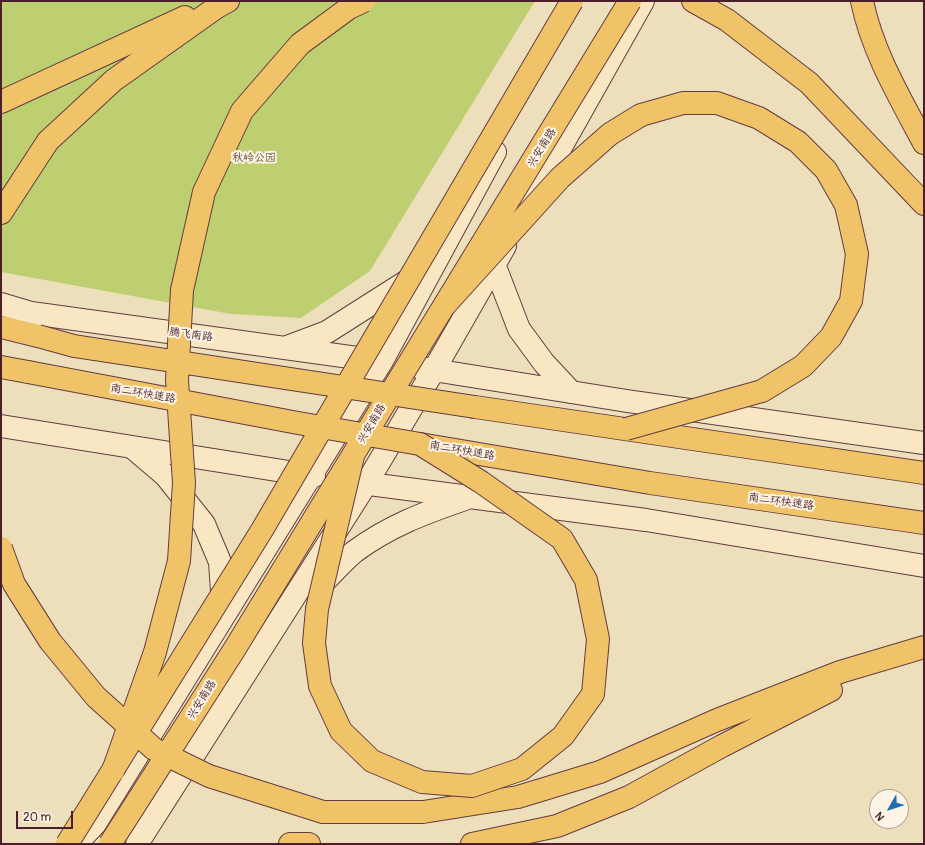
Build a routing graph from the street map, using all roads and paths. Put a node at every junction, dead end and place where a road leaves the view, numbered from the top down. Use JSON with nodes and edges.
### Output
{"nodes":[{"id":1,"x":221,"y":1,"type":"edge"},
{"id":2,"x":228,"y":1,"type":"edge"},
{"id":3,"x":364,"y":1,"type":"edge"},
{"id":4,"x":572,"y":1,"type":"edge"},
{"id":5,"x":577,"y":1,"type":"edge"},
{"id":6,"x":630,"y":1,"type":"edge"},
{"id":7,"x":643,"y":1,"type":"edge"},
{"id":8,"x":693,"y":1,"type":"edge"},
{"id":9,"x":862,"y":1,"type":"edge"},
{"id":10,"x":1,"y":102,"type":"edge"},
{"id":11,"x":924,"y":144,"type":"edge"},
{"id":12,"x":924,"y":204,"type":"edge"},
{"id":13,"x":1,"y":213,"type":"edge"},
{"id":14,"x":435,"y":263,"type":"junction"},
{"id":15,"x":494,"y":264,"type":"junction"},
{"id":16,"x":1,"y":304,"type":"edge"},
{"id":17,"x":445,"y":305,"type":"junction"},
{"id":18,"x":1,"y":327,"type":"edge"},
{"id":19,"x":284,"y":348,"type":"junction"},
{"id":20,"x":382,"y":361,"type":"junction"},
{"id":21,"x":1,"y":367,"type":"edge"},
{"id":22,"x":434,"y":370,"type":"junction"},
{"id":23,"x":571,"y":392,"type":"junction"},
{"id":24,"x":1,"y":426,"type":"edge"},
{"id":25,"x":626,"y":429,"type":"junction"},
{"id":26,"x":924,"y":443,"type":"edge"},
{"id":27,"x":420,"y":444,"type":"junction"},
{"id":28,"x":132,"y":447,"type":"junction"},
{"id":29,"x":353,"y":456,"type":"junction"},
{"id":30,"x":924,"y":473,"type":"edge"},
{"id":31,"x":312,"y":476,"type":"junction"},
{"id":32,"x":366,"y":484,"type":"junction"},
{"id":33,"x":470,"y":498,"type":"junction"},
{"id":34,"x":924,"y":523,"type":"edge"},
{"id":35,"x":1,"y":548,"type":"edge"},
{"id":36,"x":924,"y":566,"type":"edge"},
{"id":37,"x":224,"y":617,"type":"junction"},
{"id":38,"x":267,"y":640,"type":"junction"},
{"id":39,"x":924,"y":648,"type":"edge"},
{"id":40,"x":113,"y":771,"type":"junction"},
{"id":41,"x":95,"y":824,"type":"junction"},
{"id":42,"x":67,"y":844,"type":"edge"},
{"id":43,"x":76,"y":844,"type":"edge"},
{"id":44,"x":110,"y":844,"type":"edge"},
{"id":45,"x":126,"y":844,"type":"edge"},
{"id":46,"x":137,"y":844,"type":"edge"},
{"id":47,"x":290,"y":844,"type":"edge"},
{"id":48,"x":309,"y":844,"type":"edge"},
{"id":49,"x":472,"y":844,"type":"edge"}],
"edges":[{"from":1,"to":10,"type":"main road"},
{"from":2,"to":13,"type":"main road"},
{"from":3,"to":40,"type":"main road","bridge":true},
{"from":4,"to":40,"type":"main road","bridge":true},
{"from":5,"to":14,"type":"main road"},
{"from":6,"to":17,"type":"main road","name":"兴安南路","bridge":true},
{"from":7,"to":15,"type":"main road","name":"兴安南路"},
{"from":8,"to":12,"type":"main road"},
{"from":9,"to":11,"type":"main road"},
{"from":14,"to":19,"type":"main road"},
{"from":14,"to":20,"type":"main road"},
{"from":15,"to":22,"type":"main road","name":"兴安南路"},
{"from":15,"to":23,"type":"main road"},
{"from":16,"to":19,"type":"main road","name":"腾飞南路"},
{"from":17,"to":25,"type":"main road","bridge":true},
{"from":17,"to":29,"type":"main road","name":"兴安南路","bridge":true},
{"from":18,"to":25,"type":"main road","bridge":true},
{"from":19,"to":20,"type":"main road","name":"腾飞南路"},
{"from":20,"to":22,"type":"main road","name":"腾飞南路"},
{"from":20,"to":31,"type":"main road"},
{"from":21,"to":27,"type":"main road","name":"南二环快速路","bridge":true},
{"from":22,"to":23,"type":"main road","name":"腾飞南路"},
{"from":22,"to":32,"type":"main road","name":"兴安南路"},
{"from":23,"to":26,"type":"main road","name":"腾飞南路"},
{"from":24,"to":28,"type":"main road"},
{"from":25,"to":30,"type":"main road"},
{"from":27,"to":29,"type":"main road","bridge":true},
{"from":27,"to":34,"type":"main road","name":"南二环快速路"},
{"from":28,"to":31,"type":"main road"},
{"from":28,"to":37,"type":"main road"},
{"from":29,"to":44,"type":"main road","name":"兴安南路","bridge":true},
{"from":31,"to":32,"type":"main road"},
{"from":31,"to":37,"type":"main road"},
{"from":32,"to":33,"type":"main road"},
{"from":32,"to":38,"type":"main road","name":"兴安南路"},
{"from":33,"to":36,"type":"main road"},
{"from":33,"to":38,"type":"main road"},
{"from":35,"to":39,"type":"main road","bridge":true},
{"from":37,"to":41,"type":"main road"},
{"from":38,"to":46,"type":"main road","name":"兴安南路"},
{"from":39,"to":49,"type":"main road"},
{"from":40,"to":42,"type":"main road","bridge":true},
{"from":41,"to":43,"type":"main road"},
{"from":41,"to":45,"type":"main road"},
{"from":47,"to":48,"type":"main road"}]}
